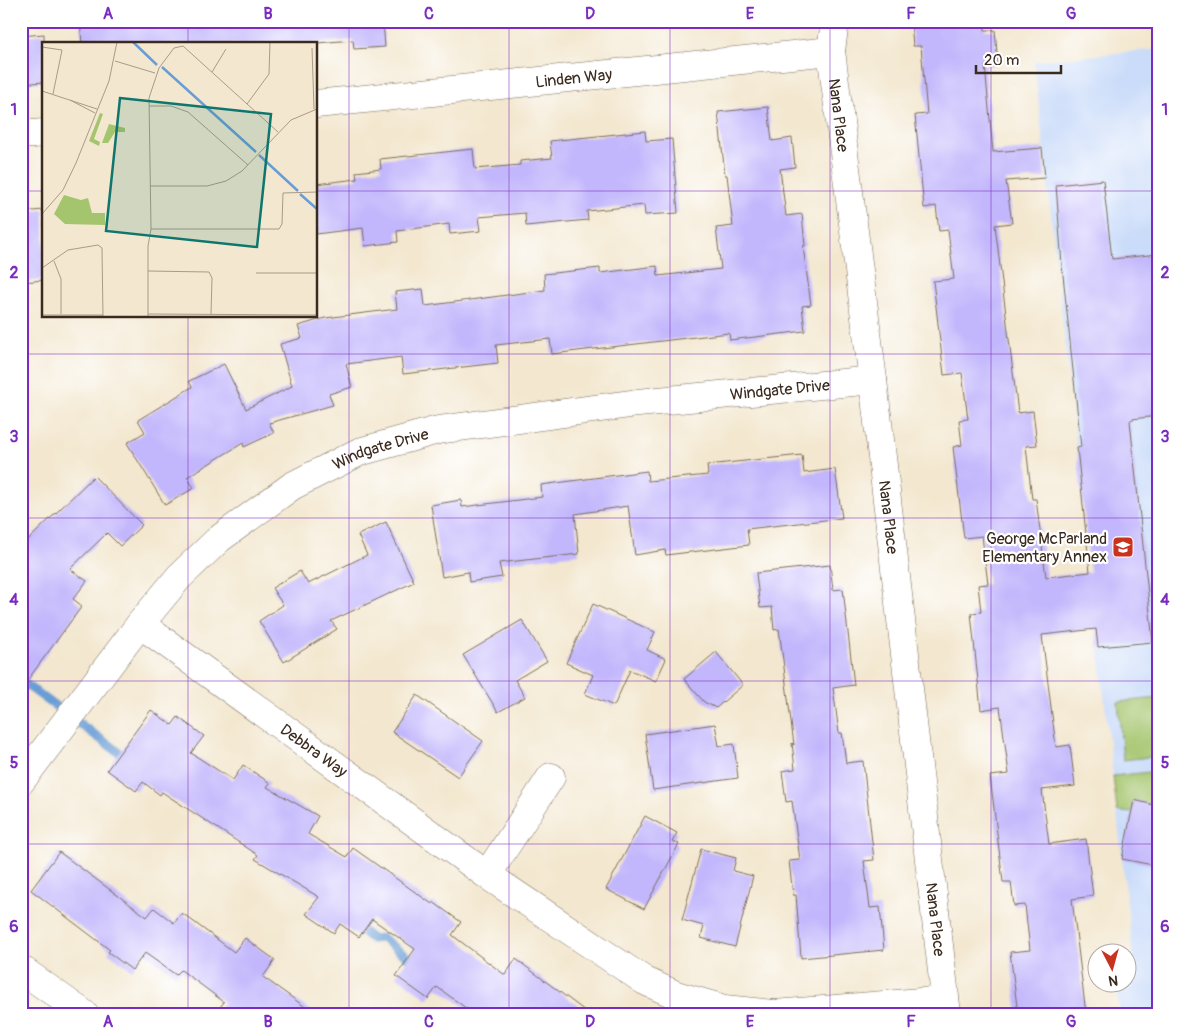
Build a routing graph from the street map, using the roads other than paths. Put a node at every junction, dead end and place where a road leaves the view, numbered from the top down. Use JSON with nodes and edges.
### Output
{"nodes":[{"id":1,"x":835,"y":21,"type":"edge"},
{"id":2,"x":831,"y":51,"type":"junction"},
{"id":3,"x":318,"y":104,"type":"edge"},
{"id":4,"x":42,"y":133,"type":"edge"},
{"id":5,"x":21,"y":135,"type":"edge"},
{"id":6,"x":873,"y":380,"type":"junction"},
{"id":7,"x":140,"y":624,"type":"junction"},
{"id":8,"x":551,"y":777,"type":"dead end"},
{"id":9,"x":21,"y":780,"type":"edge"},
{"id":10,"x":487,"y":875,"type":"junction"},
{"id":11,"x":21,"y":969,"type":"edge"},
{"id":12,"x":946,"y":1007,"type":"edge"},
{"id":13,"x":84,"y":1014,"type":"edge"},
{"id":14,"x":774,"y":1014,"type":"edge"}],
"edges":[{"from":1,"to":2,"type":"street","name":"Nana Place"},
{"from":2,"to":3,"type":"street","name":"Linden Way"},
{"from":2,"to":6,"type":"street","name":"Nana Place"},
{"from":4,"to":5,"type":"street"},
{"from":6,"to":7,"type":"street","name":"Windgate Drive"},
{"from":6,"to":12,"type":"street","name":"Nana Place"},
{"from":7,"to":9,"type":"street","name":"Windgate Drive"},
{"from":7,"to":10,"type":"street","name":"Debbra Way"},
{"from":8,"to":10,"type":"street"},
{"from":10,"to":14,"type":"street","name":"Debbra Way"},
{"from":11,"to":13,"type":"street"},
{"from":12,"to":14,"type":"street","name":"Debbra Way"}]}
